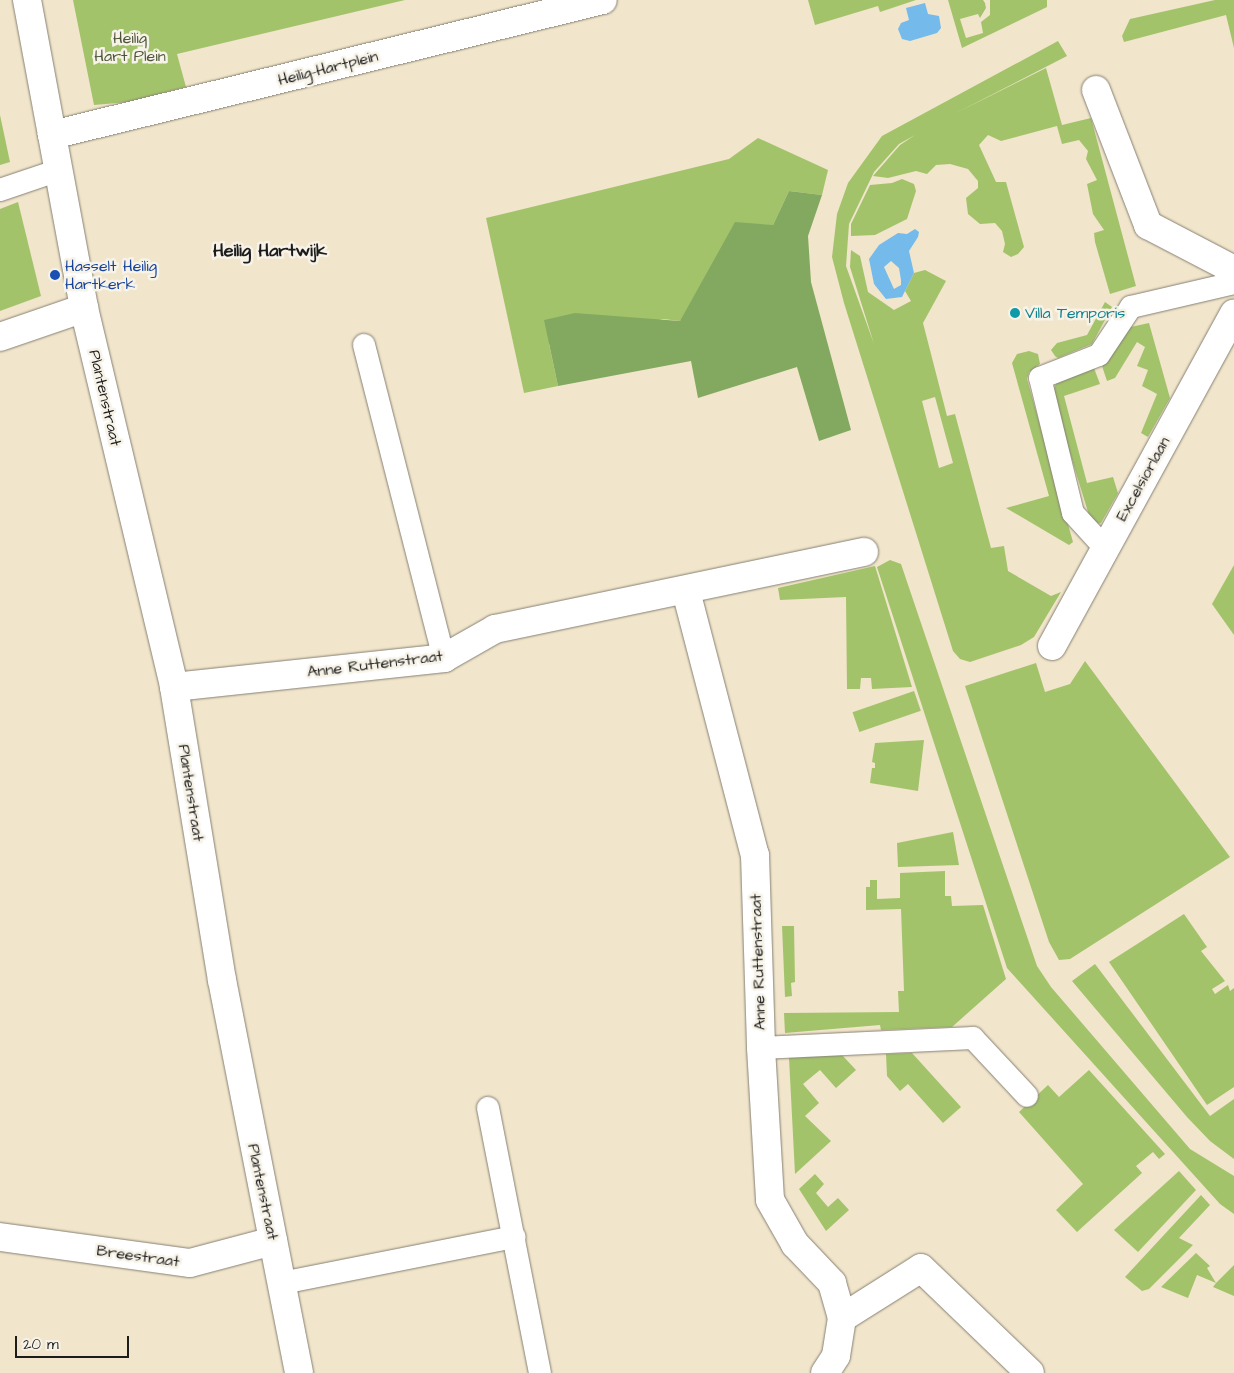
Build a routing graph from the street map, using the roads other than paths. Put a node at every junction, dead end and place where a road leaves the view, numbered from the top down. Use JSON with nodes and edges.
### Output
{"nodes":[{"id":1,"x":27,"y":0,"type":"edge"},
{"id":2,"x":603,"y":0,"type":"edge"},
{"id":3,"x":1096,"y":90,"type":"dead end"},
{"id":4,"x":52,"y":135,"type":"junction"},
{"id":5,"x":59,"y":170,"type":"junction"},
{"id":6,"x":0,"y":190,"type":"edge"},
{"id":7,"x":1234,"y":270,"type":"edge"},
{"id":8,"x":1234,"y":283,"type":"edge"},
{"id":9,"x":84,"y":308,"type":"junction"},
{"id":10,"x":1234,"y":313,"type":"edge"},
{"id":11,"x":0,"y":337,"type":"edge"},
{"id":12,"x":364,"y":345,"type":"dead end"},
{"id":13,"x":1106,"y":548,"type":"junction"},
{"id":14,"x":864,"y":552,"type":"dead end"},
{"id":15,"x":686,"y":591,"type":"junction"},
{"id":16,"x":1052,"y":646,"type":"dead end"},
{"id":17,"x":444,"y":658,"type":"junction"},
{"id":18,"x":174,"y":687,"type":"junction"},
{"id":19,"x":760,"y":1048,"type":"junction"},
{"id":20,"x":1027,"y":1096,"type":"dead end"},
{"id":21,"x":488,"y":1108,"type":"dead end"},
{"id":22,"x":0,"y":1237,"type":"edge"},
{"id":23,"x":514,"y":1237,"type":"junction"},
{"id":24,"x":273,"y":1241,"type":"junction"},
{"id":25,"x":282,"y":1282,"type":"junction"},
{"id":26,"x":842,"y":1318,"type":"junction"},
{"id":27,"x":299,"y":1373,"type":"edge"},
{"id":28,"x":540,"y":1373,"type":"edge"},
{"id":29,"x":825,"y":1373,"type":"edge"},
{"id":30,"x":1030,"y":1373,"type":"edge"}],
"edges":[{"from":1,"to":4,"type":"street","name":"Plantenstraat"},
{"from":2,"to":4,"type":"street","name":"Heilig-Hartplein"},
{"from":3,"to":7,"type":"street"},
{"from":4,"to":5,"type":"street","name":"Plantenstraat"},
{"from":5,"to":6,"type":"lane"},
{"from":5,"to":9,"type":"street","name":"Plantenstraat"},
{"from":8,"to":13,"type":"lane"},
{"from":9,"to":11,"type":"street"},
{"from":9,"to":18,"type":"street","name":"Plantenstraat"},
{"from":10,"to":13,"type":"street","name":"Excelsiorlaan"},
{"from":12,"to":17,"type":"lane"},
{"from":13,"to":16,"type":"street","name":"Excelsiorlaan"},
{"from":14,"to":15,"type":"street","name":"Anne Ruttenstraat"},
{"from":15,"to":17,"type":"street","name":"Anne Ruttenstraat"},
{"from":15,"to":19,"type":"street","name":"Anne Ruttenstraat"},
{"from":17,"to":18,"type":"street","name":"Anne Ruttenstraat"},
{"from":18,"to":24,"type":"street","name":"Plantenstraat"},
{"from":19,"to":20,"type":"lane"},
{"from":19,"to":26,"type":"street","name":"Anne Ruttenstraat"},
{"from":21,"to":23,"type":"lane"},
{"from":22,"to":24,"type":"street","name":"Breestraat"},
{"from":23,"to":25,"type":"lane"},
{"from":23,"to":28,"type":"lane"},
{"from":24,"to":25,"type":"street","name":"Plantenstraat"},
{"from":25,"to":27,"type":"street","name":"Plantenstraat"},
{"from":26,"to":29,"type":"street","name":"Anne Ruttenstraat"},
{"from":26,"to":30,"type":"street"}]}
